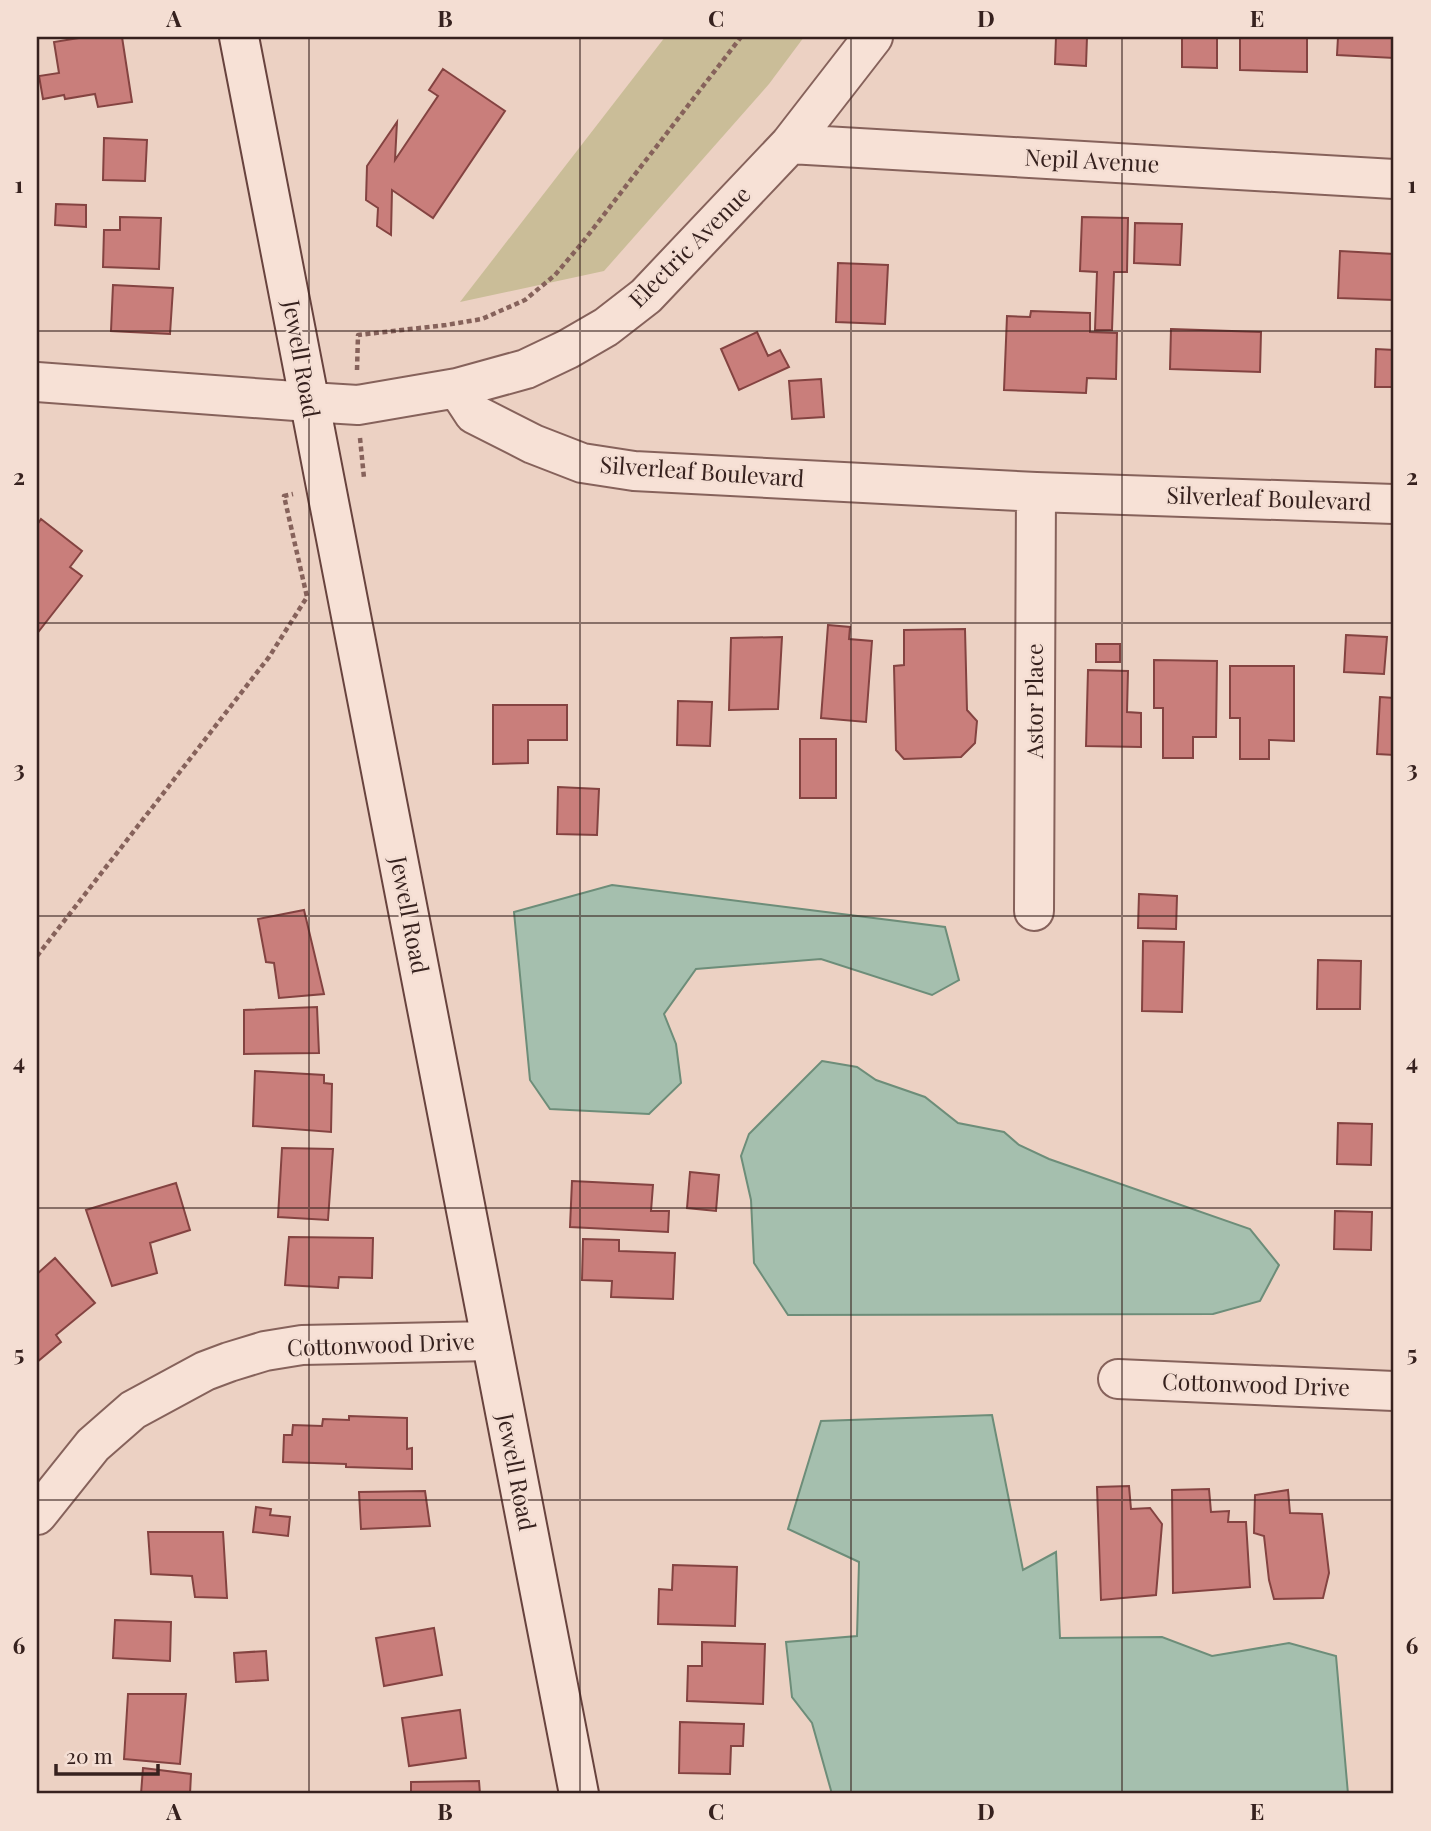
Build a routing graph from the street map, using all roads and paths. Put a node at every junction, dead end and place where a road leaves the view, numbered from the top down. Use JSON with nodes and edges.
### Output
{"nodes":[{"id":1,"x":239,"y":37,"type":"edge"},
{"id":2,"x":741,"y":37,"type":"edge"},
{"id":3,"x":873,"y":37,"type":"edge"},
{"id":4,"x":790,"y":144,"type":"junction"},
{"id":5,"x":1394,"y":179,"type":"edge"},
{"id":6,"x":357,"y":372,"type":"dead end"},
{"id":7,"x":37,"y":382,"type":"edge"},
{"id":8,"x":457,"y":388,"type":"junction"},
{"id":9,"x":309,"y":402,"type":"junction"},
{"id":10,"x":1036,"y":492,"type":"junction"},
{"id":11,"x":300,"y":493,"type":"dead end"},
{"id":12,"x":1394,"y":503,"type":"edge"},
{"id":13,"x":1034,"y":911,"type":"dead end"},
{"id":14,"x":37,"y":956,"type":"edge"},
{"id":15,"x":491,"y":1340,"type":"junction"},
{"id":16,"x":1118,"y":1379,"type":"dead end"},
{"id":17,"x":1394,"y":1391,"type":"edge"},
{"id":18,"x":37,"y":1515,"type":"edge"},
{"id":19,"x":579,"y":1794,"type":"edge"}],
"edges":[{"from":1,"to":9,"type":"street","name":"Jewell Road"},
{"from":2,"to":6,"type":"path"},
{"from":3,"to":4,"type":"street","name":"Electric Avenue"},
{"from":4,"to":5,"type":"street","name":"Nepil Avenue"},
{"from":4,"to":8,"type":"street","name":"Electric Avenue"},
{"from":7,"to":9,"type":"street"},
{"from":8,"to":9,"type":"street"},
{"from":8,"to":10,"type":"street","name":"Silverleaf Boulevard"},
{"from":9,"to":15,"type":"street","name":"Jewell Road"},
{"from":10,"to":12,"type":"street","name":"Silverleaf Boulevard"},
{"from":10,"to":13,"type":"street","name":"Astor Place"},
{"from":11,"to":14,"type":"path"},
{"from":15,"to":18,"type":"street","name":"Cottonwood Drive"},
{"from":15,"to":19,"type":"street","name":"Jewell Road"},
{"from":16,"to":17,"type":"street","name":"Cottonwood Drive"}]}
